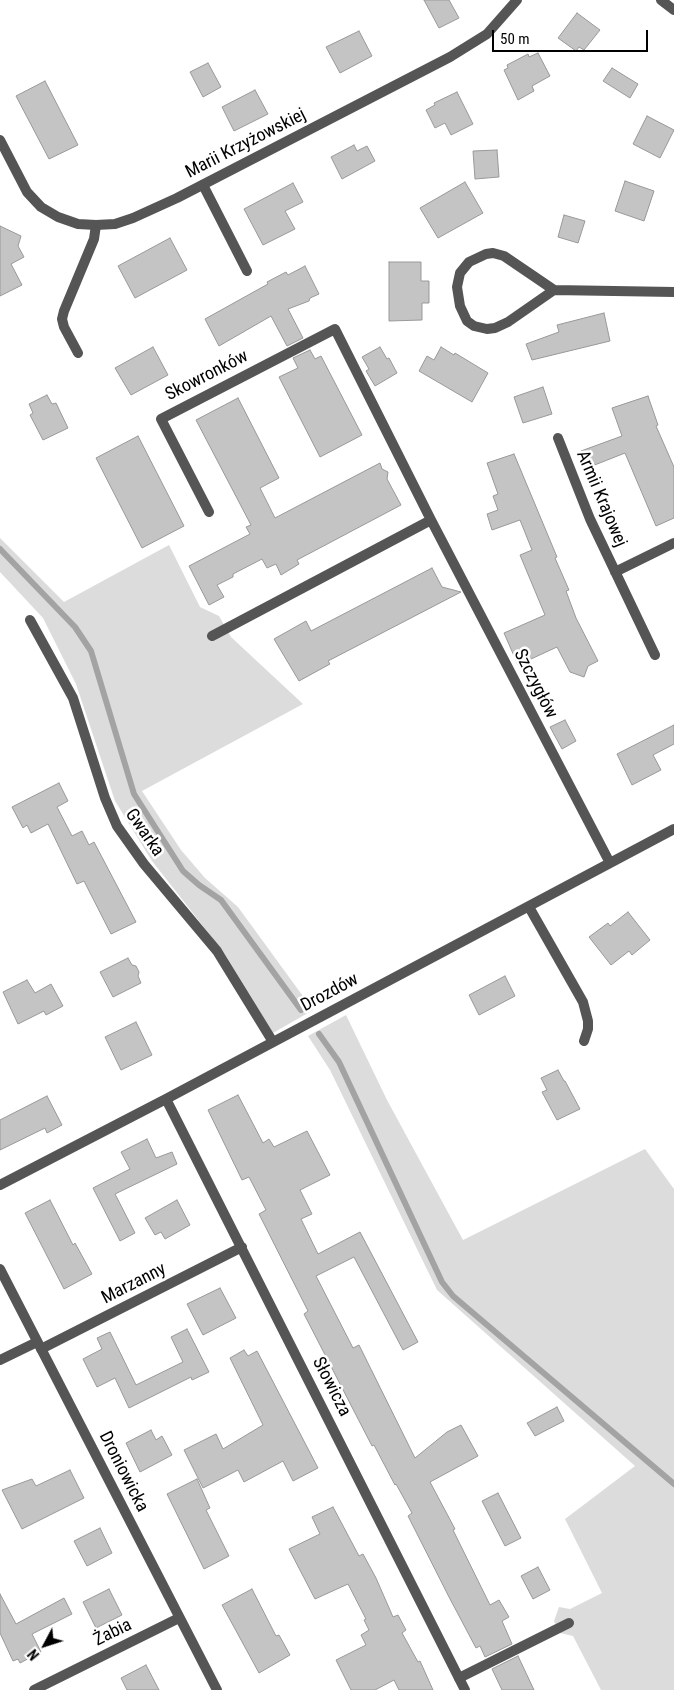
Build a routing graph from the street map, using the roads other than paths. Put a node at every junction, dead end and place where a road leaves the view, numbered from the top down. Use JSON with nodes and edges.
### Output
{"nodes":[{"id":1,"x":516,"y":0,"type":"edge"},
{"id":2,"x":661,"y":0,"type":"edge"},
{"id":3,"x":674,"y":10,"type":"edge"},
{"id":4,"x":0,"y":140,"type":"edge"},
{"id":5,"x":203,"y":185,"type":"junction"},
{"id":6,"x":96,"y":225,"type":"junction"},
{"id":7,"x":247,"y":270,"type":"dead end"},
{"id":8,"x":554,"y":290,"type":"junction"},
{"id":9,"x":674,"y":292,"type":"edge"},
{"id":10,"x":335,"y":329,"type":"joint"},
{"id":11,"x":78,"y":353,"type":"dead end"},
{"id":12,"x":558,"y":438,"type":"dead end"},
{"id":13,"x":209,"y":512,"type":"dead end"},
{"id":14,"x":431,"y":520,"type":"junction"},
{"id":15,"x":674,"y":543,"type":"edge"},
{"id":16,"x":615,"y":572,"type":"junction"},
{"id":17,"x":30,"y":620,"type":"dead end"},
{"id":18,"x":212,"y":636,"type":"dead end"},
{"id":19,"x":655,"y":655,"type":"dead end"},
{"id":20,"x":674,"y":829,"type":"edge"},
{"id":21,"x":610,"y":863,"type":"junction"},
{"id":22,"x":529,"y":907,"type":"junction"},
{"id":23,"x":273,"y":1042,"type":"junction"},
{"id":24,"x":584,"y":1042,"type":"dead end"},
{"id":25,"x":166,"y":1099,"type":"junction"},
{"id":26,"x":0,"y":1185,"type":"edge"},
{"id":27,"x":242,"y":1247,"type":"junction"},
{"id":28,"x":0,"y":1269,"type":"edge"},
{"id":29,"x":39,"y":1345,"type":"junction"},
{"id":30,"x":0,"y":1360,"type":"edge"},
{"id":31,"x":179,"y":1618,"type":"junction"},
{"id":32,"x":568,"y":1623,"type":"dead end"},
{"id":33,"x":459,"y":1678,"type":"junction"},
{"id":34,"x":34,"y":1690,"type":"edge"},
{"id":35,"x":217,"y":1690,"type":"edge"},
{"id":36,"x":466,"y":1690,"type":"edge"}],
"edges":[{"from":1,"to":5,"type":"street","name":"Marii Krzyżowskiej"},
{"from":2,"to":3,"type":"street"},
{"from":4,"to":6,"type":"street","name":"Marii Krzyżowskiej"},
{"from":5,"to":6,"type":"street","name":"Marii Krzyżowskiej"},
{"from":5,"to":7,"type":"street"},
{"from":6,"to":11,"type":"street"},
{"from":8,"to":8,"type":"street"},
{"from":8,"to":9,"type":"street"},
{"from":10,"to":13,"type":"street","name":"Skowronków"},
{"from":10,"to":14,"type":"street","name":"Szczygłów"},
{"from":12,"to":16,"type":"street","name":"Armii Krajowej"},
{"from":14,"to":18,"type":"street"},
{"from":14,"to":21,"type":"street","name":"Szczygłów"},
{"from":15,"to":16,"type":"street","name":"Armii Krajowej"},
{"from":16,"to":19,"type":"street","name":"Armii Krajowej"},
{"from":17,"to":23,"type":"street","name":"Gwarka"},
{"from":20,"to":21,"type":"street","name":"Drozdów"},
{"from":21,"to":22,"type":"street","name":"Drozdów"},
{"from":22,"to":23,"type":"street","name":"Drozdów"},
{"from":22,"to":24,"type":"street"},
{"from":23,"to":25,"type":"street","name":"Drozdów"},
{"from":25,"to":26,"type":"street","name":"Drozdów"},
{"from":25,"to":27,"type":"street","name":"Słowicza"},
{"from":27,"to":29,"type":"street","name":"Marzanny"},
{"from":27,"to":33,"type":"street","name":"Słowicza"},
{"from":28,"to":29,"type":"street","name":"Droniowicka"},
{"from":29,"to":30,"type":"street","name":"Marzanny"},
{"from":29,"to":31,"type":"street","name":"Droniowicka"},
{"from":31,"to":34,"type":"street","name":"Żabia"},
{"from":31,"to":35,"type":"street","name":"Droniowicka"},
{"from":32,"to":33,"type":"street"},
{"from":33,"to":36,"type":"street","name":"Słowicza"}]}
